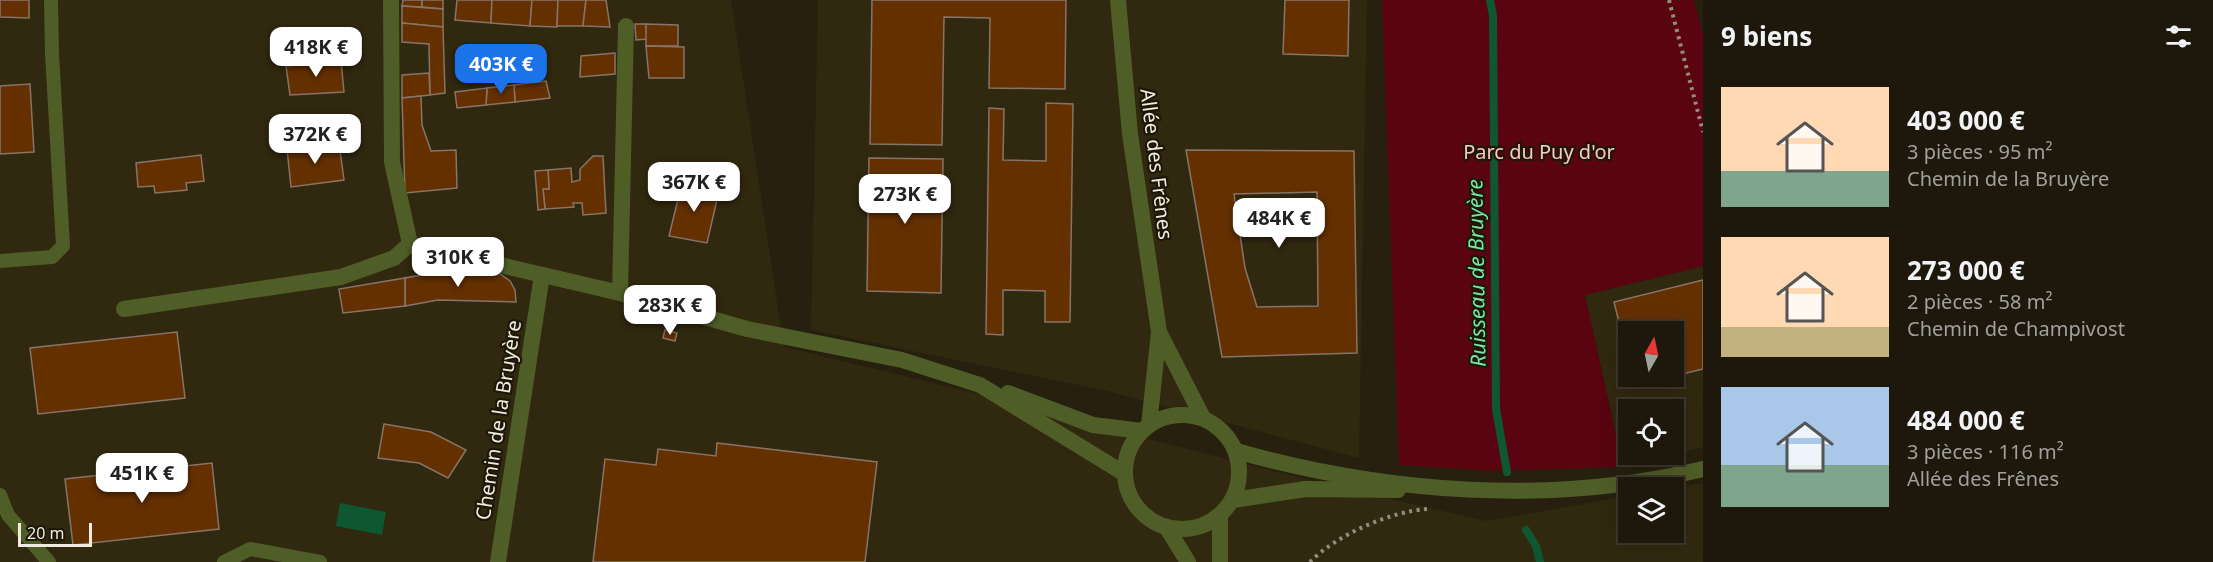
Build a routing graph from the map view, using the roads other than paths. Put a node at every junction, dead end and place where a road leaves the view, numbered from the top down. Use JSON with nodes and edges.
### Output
{"nodes":[{"id":1,"x":51,"y":0,"type":"edge"},
{"id":2,"x":391,"y":0,"type":"edge"},
{"id":3,"x":1118,"y":0,"type":"edge"},
{"id":4,"x":626,"y":26,"type":"dead end"},
{"id":5,"x":410,"y":244,"type":"junction"},
{"id":6,"x":0,"y":261,"type":"edge"},
{"id":7,"x":542,"y":275,"type":"junction"},
{"id":8,"x":620,"y":293,"type":"junction"},
{"id":9,"x":124,"y":309,"type":"dead end"},
{"id":10,"x":1159,"y":332,"type":"junction"},
{"id":11,"x":980,"y":385,"type":"junction"},
{"id":12,"x":1203,"y":418,"type":"junction"},
{"id":13,"x":1145,"y":428,"type":"junction"},
{"id":14,"x":1236,"y":451,"type":"junction"},
{"id":15,"x":1703,"y":469,"type":"edge"},
{"id":16,"x":1125,"y":474,"type":"junction"},
{"id":17,"x":1426,"y":487,"type":"junction"},
{"id":18,"x":0,"y":495,"type":"edge"},
{"id":19,"x":1233,"y":500,"type":"junction"},
{"id":20,"x":1220,"y":516,"type":"junction"},
{"id":21,"x":1167,"y":528,"type":"junction"},
{"id":22,"x":49,"y":562,"type":"edge"},
{"id":23,"x":224,"y":562,"type":"edge"},
{"id":24,"x":320,"y":562,"type":"edge"},
{"id":25,"x":498,"y":562,"type":"edge"},
{"id":26,"x":1188,"y":562,"type":"edge"},
{"id":27,"x":1220,"y":562,"type":"edge"}],
"edges":[{"from":1,"to":6,"type":"lane"},
{"from":2,"to":5,"type":"street"},
{"from":3,"to":10,"type":"street","name":"Allée des Frênes"},
{"from":4,"to":8,"type":"street"},
{"from":5,"to":7,"type":"street"},
{"from":5,"to":9,"type":"street"},
{"from":7,"to":8,"type":"street"},
{"from":7,"to":25,"type":"street","name":"Chemin de la Bruyère"},
{"from":8,"to":11,"type":"street"},
{"from":10,"to":12,"type":"street","name":"Allée des Frênes"},
{"from":10,"to":13,"type":"street","name":"Allée des Frênes"},
{"from":11,"to":13,"type":"street"},
{"from":11,"to":16,"type":"street"},
{"from":12,"to":13,"type":"street"},
{"from":12,"to":14,"type":"street"},
{"from":13,"to":16,"type":"street"},
{"from":14,"to":17,"type":"street"},
{"from":14,"to":19,"type":"street"},
{"from":15,"to":17,"type":"street"},
{"from":16,"to":21,"type":"street"},
{"from":17,"to":19,"type":"street"},
{"from":18,"to":22,"type":"lane"},
{"from":19,"to":20,"type":"street"},
{"from":20,"to":21,"type":"street"},
{"from":20,"to":27,"type":"street"},
{"from":21,"to":26,"type":"street"},
{"from":23,"to":24,"type":"lane"}]}
